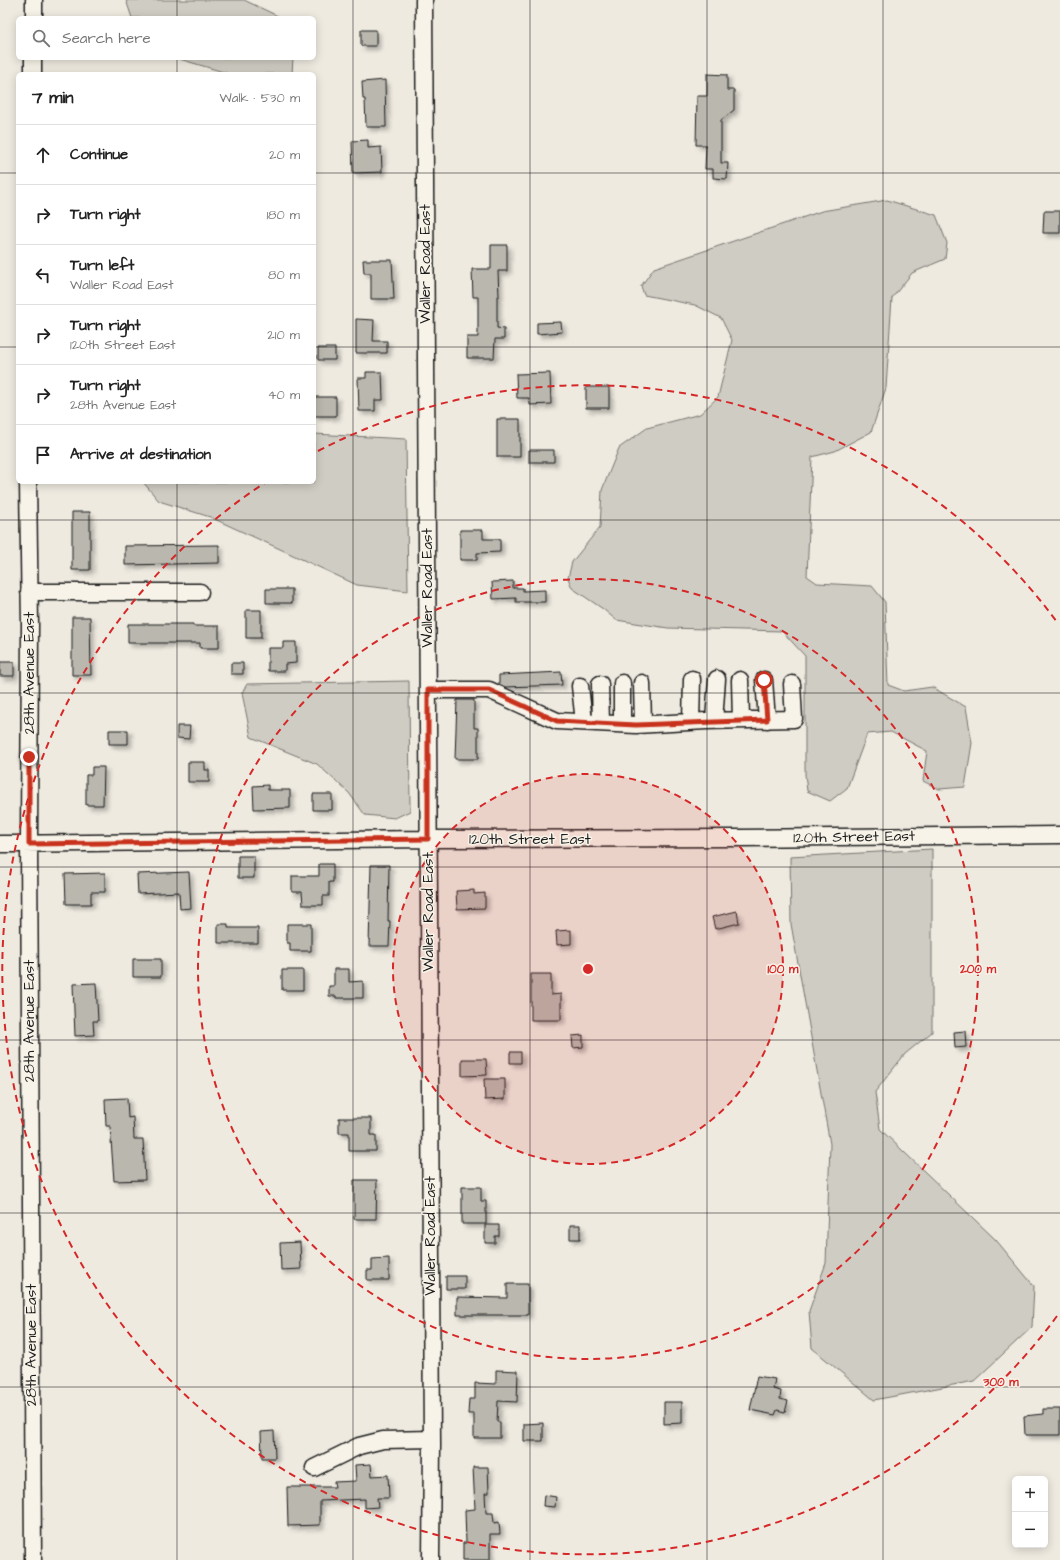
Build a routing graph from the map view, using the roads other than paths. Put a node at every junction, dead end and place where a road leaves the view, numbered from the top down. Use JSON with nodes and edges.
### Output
{"nodes":[{"id":1,"x":34,"y":0,"type":"edge"},
{"id":2,"x":424,"y":0,"type":"edge"},
{"id":3,"x":34,"y":16,"type":"edge"},
{"id":4,"x":33,"y":60,"type":"edge"},
{"id":5,"x":33,"y":72,"type":"edge"},
{"id":6,"x":28,"y":484,"type":"edge"},
{"id":7,"x":29,"y":592,"type":"junction"},
{"id":8,"x":200,"y":592,"type":"dead end"},
{"id":9,"x":692,"y":679,"type":"dead end"},
{"id":10,"x":717,"y":679,"type":"dead end"},
{"id":11,"x":740,"y":680,"type":"dead end"},
{"id":12,"x":764,"y":680,"type":"dead end"},
{"id":13,"x":622,"y":683,"type":"dead end"},
{"id":14,"x":642,"y":683,"type":"dead end"},
{"id":15,"x":600,"y":684,"type":"dead end"},
{"id":16,"x":792,"y":684,"type":"dead end"},
{"id":17,"x":580,"y":686,"type":"dead end"},
{"id":18,"x":428,"y":690,"type":"junction"},
{"id":19,"x":741,"y":720,"type":"junction"},
{"id":20,"x":767,"y":720,"type":"junction"},
{"id":21,"x":714,"y":721,"type":"junction"},
{"id":22,"x":584,"y":722,"type":"junction"},
{"id":23,"x":691,"y":722,"type":"junction"},
{"id":24,"x":601,"y":723,"type":"junction"},
{"id":25,"x":622,"y":724,"type":"junction"},
{"id":26,"x":643,"y":724,"type":"junction"},
{"id":27,"x":1060,"y":835,"type":"edge"},
{"id":28,"x":428,"y":839,"type":"junction"},
{"id":29,"x":0,"y":844,"type":"edge"},
{"id":30,"x":29,"y":844,"type":"junction"},
{"id":31,"x":432,"y":1439,"type":"junction"},
{"id":32,"x":314,"y":1468,"type":"dead end"},
{"id":33,"x":32,"y":1560,"type":"edge"},
{"id":34,"x":431,"y":1560,"type":"edge"}],
"edges":[{"from":1,"to":3,"type":"street"},
{"from":2,"to":18,"type":"street","name":"Waller Road East"},
{"from":4,"to":5,"type":"street"},
{"from":6,"to":7,"type":"street","name":"28th Avenue East"},
{"from":7,"to":8,"type":"street"},
{"from":7,"to":30,"type":"street","name":"28th Avenue East"},
{"from":9,"to":23,"type":"street"},
{"from":10,"to":21,"type":"street"},
{"from":11,"to":19,"type":"street"},
{"from":12,"to":20,"type":"street"},
{"from":13,"to":25,"type":"street"},
{"from":14,"to":26,"type":"street"},
{"from":15,"to":24,"type":"street"},
{"from":16,"to":20,"type":"street"},
{"from":17,"to":22,"type":"street"},
{"from":18,"to":22,"type":"street"},
{"from":18,"to":28,"type":"street","name":"Waller Road East"},
{"from":19,"to":20,"type":"street"},
{"from":19,"to":21,"type":"street"},
{"from":21,"to":23,"type":"street"},
{"from":22,"to":24,"type":"street"},
{"from":23,"to":26,"type":"street"},
{"from":24,"to":25,"type":"street"},
{"from":25,"to":26,"type":"street"},
{"from":27,"to":28,"type":"street","name":"120th Street East"},
{"from":28,"to":30,"type":"street","name":"120th Street East"},
{"from":28,"to":31,"type":"street","name":"Waller Road East"},
{"from":29,"to":30,"type":"street","name":"120th Street East"},
{"from":30,"to":33,"type":"street","name":"28th Avenue East"},
{"from":31,"to":32,"type":"street"},
{"from":31,"to":34,"type":"street","name":"Waller Road East"}]}
